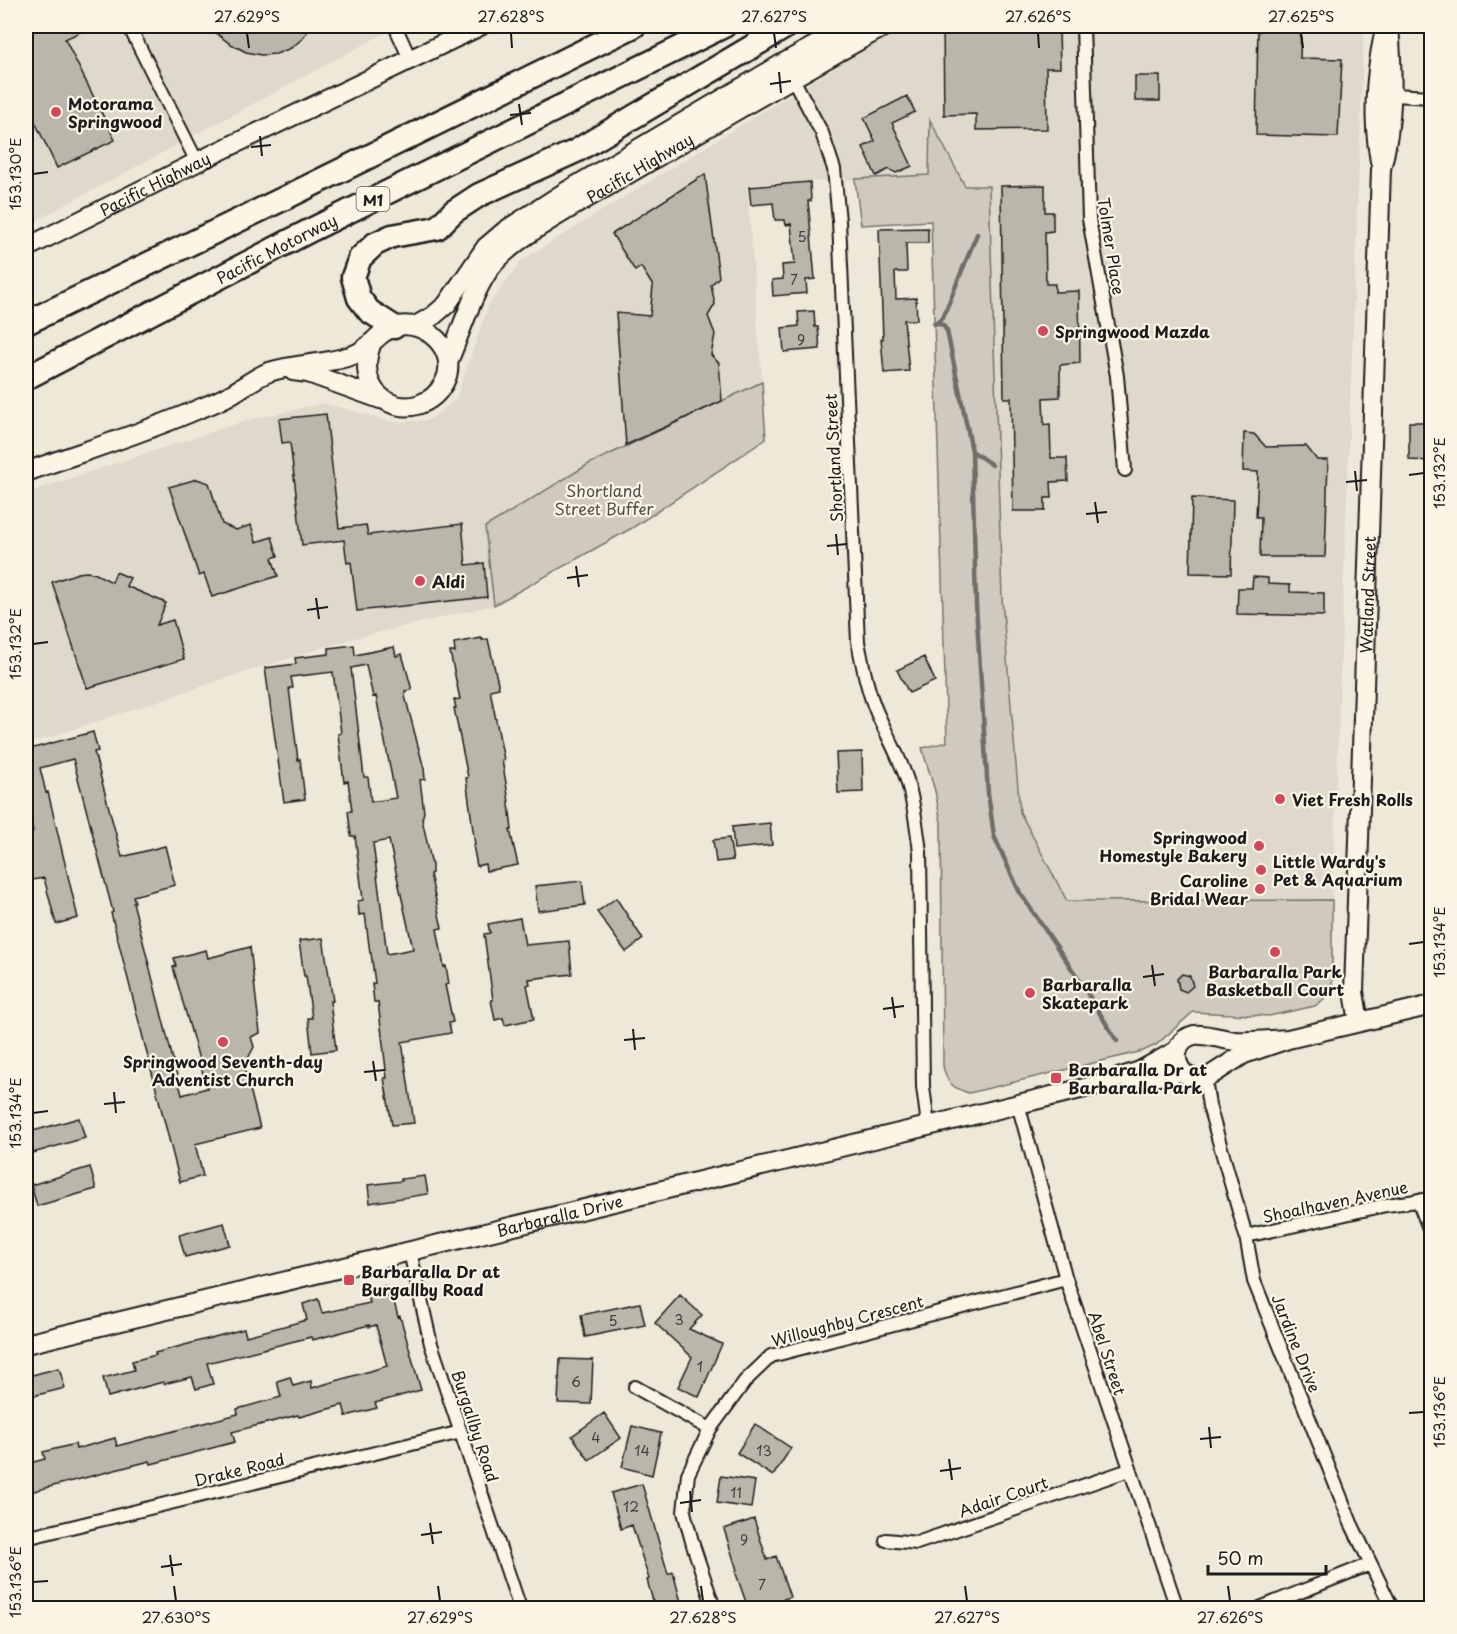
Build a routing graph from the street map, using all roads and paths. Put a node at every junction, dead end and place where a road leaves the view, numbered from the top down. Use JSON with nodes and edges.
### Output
{"nodes":[{"id":1,"x":129,"y":26,"type":"edge"},
{"id":2,"x":395,"y":26,"type":"edge"},
{"id":3,"x":480,"y":26,"type":"edge"},
{"id":4,"x":634,"y":26,"type":"edge"},
{"id":5,"x":723,"y":26,"type":"edge"},
{"id":6,"x":787,"y":26,"type":"edge"},
{"id":7,"x":850,"y":26,"type":"edge"},
{"id":8,"x":885,"y":26,"type":"edge"},
{"id":9,"x":1083,"y":26,"type":"edge"},
{"id":10,"x":1388,"y":26,"type":"edge"},
{"id":11,"x":410,"y":58,"type":"junction"},
{"id":12,"x":792,"y":77,"type":"junction"},
{"id":13,"x":1393,"y":95,"type":"junction"},
{"id":14,"x":1431,"y":97,"type":"edge"},
{"id":15,"x":197,"y":162,"type":"junction"},
{"id":16,"x":1381,"y":169,"type":"junction"},
{"id":17,"x":26,"y":248,"type":"edge"},
{"id":18,"x":26,"y":323,"type":"edge"},
{"id":19,"x":404,"y":326,"type":"junction"},
{"id":20,"x":371,"y":345,"type":"junction"},
{"id":21,"x":448,"y":362,"type":"junction"},
{"id":22,"x":279,"y":370,"type":"junction"},
{"id":23,"x":26,"y":378,"type":"edge"},
{"id":24,"x":382,"y":399,"type":"junction"},
{"id":25,"x":1125,"y":470,"type":"dead end"},
{"id":26,"x":26,"y":472,"type":"edge"},
{"id":27,"x":1431,"y":1005,"type":"edge"},
{"id":28,"x":1359,"y":1022,"type":"junction"},
{"id":29,"x":1210,"y":1038,"type":"junction"},
{"id":30,"x":1288,"y":1039,"type":"junction"},
{"id":31,"x":1178,"y":1050,"type":"junction"},
{"id":32,"x":1182,"y":1072,"type":"junction"},
{"id":33,"x":1212,"y":1074,"type":"junction"},
{"id":34,"x":1093,"y":1086,"type":"junction"},
{"id":35,"x":1018,"y":1104,"type":"junction"},
{"id":36,"x":928,"y":1125,"type":"junction"},
{"id":37,"x":1431,"y":1199,"type":"edge"},
{"id":38,"x":1418,"y":1200,"type":"junction"},
{"id":39,"x":1246,"y":1236,"type":"junction"},
{"id":40,"x":1431,"y":1236,"type":"edge"},
{"id":41,"x":410,"y":1252,"type":"junction"},
{"id":42,"x":1066,"y":1280,"type":"junction"},
{"id":43,"x":26,"y":1344,"type":"edge"},
{"id":44,"x":635,"y":1387,"type":"dead end"},
{"id":45,"x":711,"y":1429,"type":"junction"},
{"id":46,"x":461,"y":1432,"type":"junction"},
{"id":47,"x":1129,"y":1470,"type":"junction"},
{"id":48,"x":26,"y":1538,"type":"edge"},
{"id":49,"x":886,"y":1540,"type":"dead end"},
{"id":50,"x":1370,"y":1564,"type":"junction"},
{"id":51,"x":520,"y":1608,"type":"edge"},
{"id":52,"x":714,"y":1608,"type":"edge"},
{"id":53,"x":1177,"y":1608,"type":"edge"},
{"id":54,"x":1260,"y":1608,"type":"edge"},
{"id":55,"x":1392,"y":1608,"type":"edge"}],
"edges":[{"from":1,"to":15,"type":"street"},
{"from":2,"to":11,"type":"street"},
{"from":3,"to":11,"type":"street","name":"Pacific Highway"},
{"from":4,"to":18,"type":"highway","number":"M1"},
{"from":5,"to":23,"type":"highway","name":"Pacific Motorway","number":"M1"},
{"from":6,"to":19,"type":"highway"},
{"from":7,"to":19,"type":"street","name":"Pacific Highway"},
{"from":8,"to":12,"type":"street","name":"Pacific Highway"},
{"from":9,"to":25,"type":"street","name":"Tolmer Place"},
{"from":10,"to":13,"type":"street","name":"Watland Street"},
{"from":10,"to":16,"type":"street","name":"Watland Street"},
{"from":11,"to":15,"type":"street","name":"Pacific Highway"},
{"from":12,"to":21,"type":"street","name":"Pacific Highway"},
{"from":12,"to":36,"type":"street","name":"Shortland Street"},
{"from":13,"to":14,"type":"street"},
{"from":13,"to":16,"type":"street","name":"Watland Street"},
{"from":15,"to":17,"type":"street","name":"Pacific Highway"},
{"from":16,"to":28,"type":"street","name":"Watland Street"},
{"from":19,"to":20,"type":"street"},
{"from":19,"to":21,"type":"street"},
{"from":20,"to":22,"type":"street"},
{"from":20,"to":24,"type":"street"},
{"from":21,"to":24,"type":"street"},
{"from":22,"to":24,"type":"street"},
{"from":22,"to":26,"type":"street"},
{"from":27,"to":28,"type":"street","name":"Barbaralla Drive"},
{"from":28,"to":30,"type":"street","name":"Barbaralla Drive"},
{"from":29,"to":30,"type":"street","name":"Barbaralla Drive"},
{"from":29,"to":31,"type":"street","name":"Barbaralla Drive"},
{"from":29,"to":33,"type":"street"},
{"from":30,"to":33,"type":"street","name":"Barbaralla Drive"},
{"from":31,"to":32,"type":"street"},
{"from":31,"to":34,"type":"street","name":"Barbaralla Drive"},
{"from":32,"to":33,"type":"street","name":"Barbaralla Drive"},
{"from":32,"to":34,"type":"street","name":"Barbaralla Drive"},
{"from":33,"to":39,"type":"street","name":"Jardine Drive"},
{"from":34,"to":35,"type":"street","name":"Barbaralla Drive"},
{"from":35,"to":36,"type":"street","name":"Barbaralla Drive"},
{"from":35,"to":42,"type":"street","name":"Abel Street"},
{"from":36,"to":41,"type":"street","name":"Barbaralla Drive"},
{"from":37,"to":38,"type":"street","name":"Shoalhaven Avenue"},
{"from":38,"to":39,"type":"street","name":"Shoalhaven Avenue"},
{"from":38,"to":40,"type":"street"},
{"from":39,"to":50,"type":"street","name":"Jardine Drive"},
{"from":41,"to":43,"type":"street","name":"Barbaralla Drive"},
{"from":41,"to":46,"type":"street","name":"Burgallby Road"},
{"from":42,"to":45,"type":"street","name":"Willoughby Crescent"},
{"from":42,"to":47,"type":"street","name":"Abel Street"},
{"from":44,"to":45,"type":"street"},
{"from":45,"to":52,"type":"street","name":"Willoughby Crescent"},
{"from":46,"to":48,"type":"street","name":"Drake Road"},
{"from":46,"to":51,"type":"street","name":"Burgallby Road"},
{"from":47,"to":49,"type":"street","name":"Adair Court"},
{"from":47,"to":53,"type":"street","name":"Abel Street"},
{"from":50,"to":54,"type":"street"},
{"from":50,"to":55,"type":"street","name":"Jardine Drive"}]}
